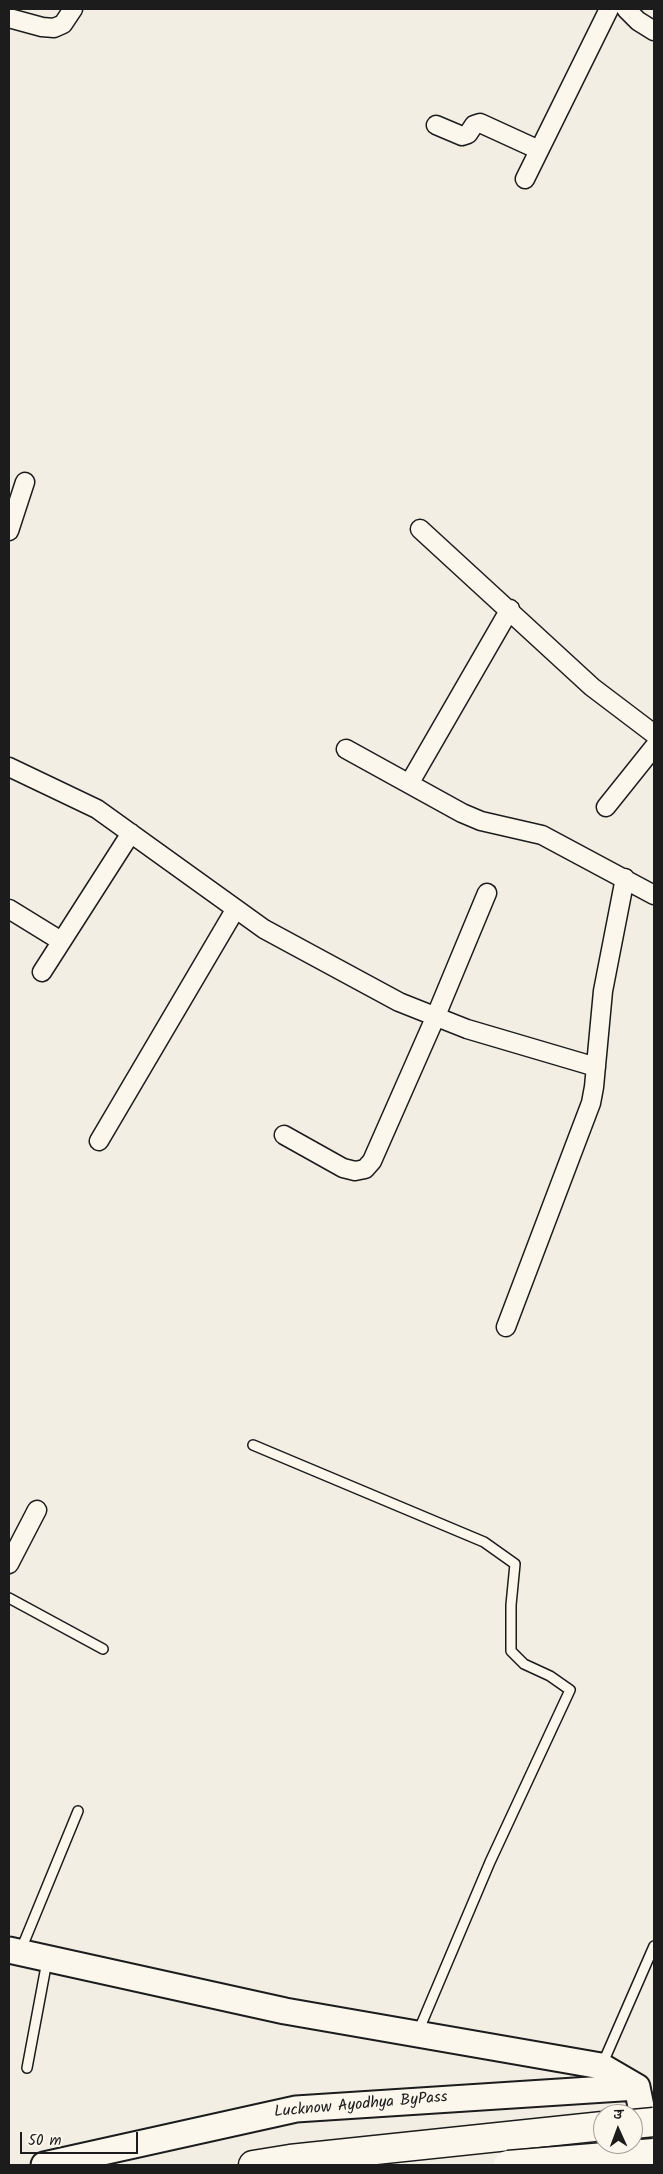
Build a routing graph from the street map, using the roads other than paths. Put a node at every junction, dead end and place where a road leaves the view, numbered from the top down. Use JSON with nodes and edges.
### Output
{"nodes":[{"id":1,"x":73,"y":9,"type":"edge"},
{"id":2,"x":609,"y":9,"type":"edge"},
{"id":3,"x":626,"y":9,"type":"edge"},
{"id":4,"x":9,"y":18,"type":"edge"},
{"id":5,"x":654,"y":31,"type":"edge"},
{"id":6,"x":436,"y":125,"type":"dead end"},
{"id":7,"x":539,"y":150,"type":"junction"},
{"id":8,"x":525,"y":179,"type":"dead end"},
{"id":9,"x":24,"y":482,"type":"dead end"},
{"id":10,"x":420,"y":529,"type":"dead end"},
{"id":11,"x":9,"y":531,"type":"edge"},
{"id":12,"x":510,"y":609,"type":"junction"},
{"id":13,"x":654,"y":734,"type":"edge"},
{"id":14,"x":654,"y":747,"type":"edge"},
{"id":15,"x":346,"y":749,"type":"dead end"},
{"id":16,"x":9,"y":766,"type":"edge"},
{"id":17,"x":409,"y":784,"type":"junction"},
{"id":18,"x":606,"y":807,"type":"dead end"},
{"id":19,"x":131,"y":833,"type":"junction"},
{"id":20,"x":625,"y":878,"type":"junction"},
{"id":21,"x":487,"y":893,"type":"dead end"},
{"id":22,"x":654,"y":895,"type":"edge"},
{"id":23,"x":9,"y":909,"type":"edge"},
{"id":24,"x":234,"y":910,"type":"junction"},
{"id":25,"x":61,"y":941,"type":"junction"},
{"id":26,"x":42,"y":972,"type":"dead end"},
{"id":27,"x":435,"y":1018,"type":"junction"},
{"id":28,"x":596,"y":1067,"type":"junction"},
{"id":29,"x":284,"y":1135,"type":"dead end"},
{"id":30,"x":99,"y":1142,"type":"dead end"},
{"id":31,"x":506,"y":1326,"type":"dead end"},
{"id":32,"x":254,"y":1445,"type":"dead end"},
{"id":33,"x":37,"y":1510,"type":"dead end"},
{"id":34,"x":9,"y":1564,"type":"edge"},
{"id":35,"x":9,"y":1598,"type":"edge"},
{"id":36,"x":103,"y":1649,"type":"dead end"},
{"id":37,"x":78,"y":1811,"type":"dead end"},
{"id":38,"x":654,"y":1946,"type":"edge"},
{"id":39,"x":14,"y":1951,"type":"edge"},
{"id":40,"x":47,"y":1959,"type":"junction"},
{"id":41,"x":417,"y":2034,"type":"junction"},
{"id":42,"x":601,"y":2066,"type":"junction"},
{"id":43,"x":27,"y":2068,"type":"dead end"},
{"id":44,"x":646,"y":2086,"type":"edge"},
{"id":45,"x":593,"y":2127,"type":"edge"},
{"id":46,"x":654,"y":2153,"type":"edge"},
{"id":47,"x":44,"y":2165,"type":"edge"},
{"id":48,"x":253,"y":2165,"type":"edge"},
{"id":49,"x":508,"y":2165,"type":"edge"},
{"id":50,"x":653,"y":2165,"type":"edge"}],
"edges":[{"from":1,"to":4,"type":"street"},
{"from":2,"to":7,"type":"street"},
{"from":3,"to":5,"type":"street"},
{"from":6,"to":7,"type":"street"},
{"from":7,"to":8,"type":"street"},
{"from":9,"to":11,"type":"street"},
{"from":10,"to":12,"type":"street"},
{"from":12,"to":13,"type":"street"},
{"from":12,"to":17,"type":"street"},
{"from":14,"to":18,"type":"street"},
{"from":15,"to":17,"type":"street"},
{"from":16,"to":19,"type":"street"},
{"from":17,"to":20,"type":"street"},
{"from":19,"to":24,"type":"street"},
{"from":19,"to":25,"type":"street"},
{"from":20,"to":22,"type":"street"},
{"from":20,"to":28,"type":"street"},
{"from":21,"to":27,"type":"street"},
{"from":23,"to":25,"type":"street"},
{"from":24,"to":27,"type":"street"},
{"from":24,"to":30,"type":"street"},
{"from":25,"to":26,"type":"street"},
{"from":27,"to":28,"type":"street"},
{"from":27,"to":29,"type":"street"},
{"from":28,"to":31,"type":"street"},
{"from":32,"to":41,"type":"lane"},
{"from":33,"to":34,"type":"street"},
{"from":35,"to":36,"type":"lane"},
{"from":37,"to":39,"type":"lane"},
{"from":38,"to":42,"type":"lane"},
{"from":39,"to":40,"type":"street"},
{"from":40,"to":41,"type":"street"},
{"from":40,"to":43,"type":"lane"},
{"from":41,"to":42,"type":"street"},
{"from":42,"to":44,"type":"street"},
{"from":44,"to":47,"type":"street","name":"Lucknow Ayodhya ByPass"},
{"from":44,"to":50,"type":"street"},
{"from":45,"to":48,"type":"highway"},
{"from":46,"to":49,"type":"highway","bridge":true}]}
